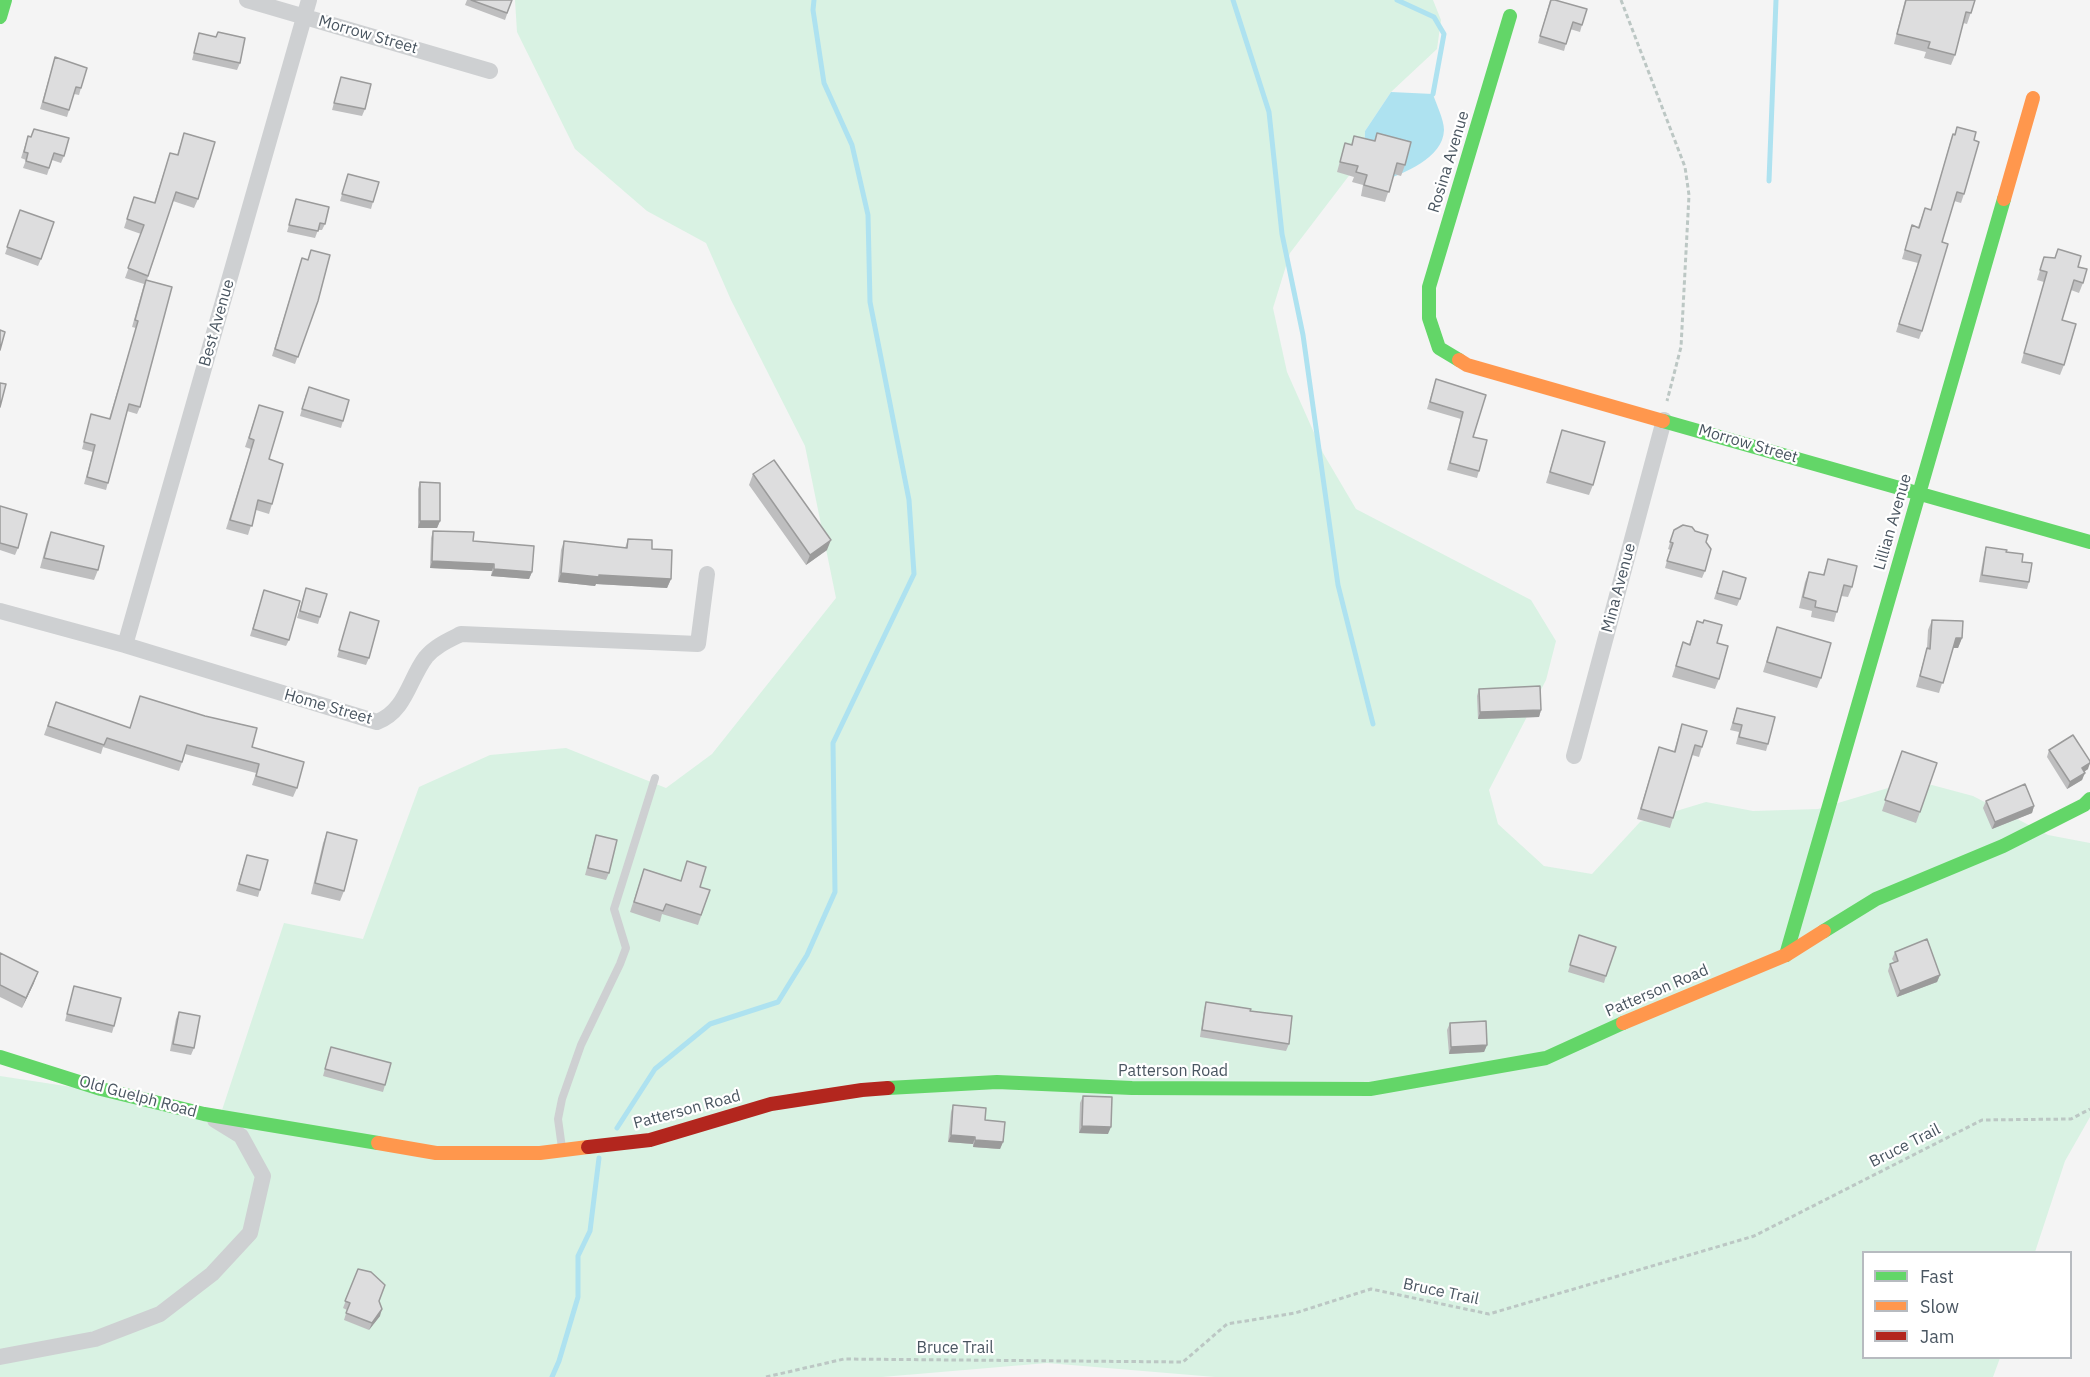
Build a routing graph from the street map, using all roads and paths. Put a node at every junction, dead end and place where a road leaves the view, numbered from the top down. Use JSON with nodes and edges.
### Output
{"nodes":[{"id":1,"x":5,"y":0,"type":"edge"},
{"id":2,"x":247,"y":0,"type":"edge"},
{"id":3,"x":1622,"y":0,"type":"edge"},
{"id":4,"x":306,"y":8,"type":"edge"},
{"id":5,"x":1510,"y":16,"type":"dead end"},
{"id":6,"x":0,"y":17,"type":"edge"},
{"id":7,"x":490,"y":71,"type":"dead end"},
{"id":8,"x":2033,"y":98,"type":"dead end"},
{"id":9,"x":1429,"y":318,"type":"joint"},
{"id":10,"x":1664,"y":420,"type":"junction"},
{"id":11,"x":1918,"y":493,"type":"junction"},
{"id":12,"x":2090,"y":542,"type":"edge"},
{"id":13,"x":707,"y":574,"type":"dead end"},
{"id":14,"x":0,"y":611,"type":"edge"},
{"id":15,"x":125,"y":645,"type":"junction"},
{"id":16,"x":1574,"y":756,"type":"dead end"},
{"id":17,"x":655,"y":778,"type":"dead end"},
{"id":18,"x":2090,"y":799,"type":"edge"},
{"id":19,"x":1786,"y":955,"type":"junction"},
{"id":20,"x":0,"y":1057,"type":"edge"},
{"id":21,"x":2090,"y":1109,"type":"edge"},
{"id":22,"x":204,"y":1114,"type":"junction"},
{"id":23,"x":562,"y":1151,"type":"junction"},
{"id":24,"x":0,"y":1357,"type":"edge"},
{"id":25,"x":766,"y":1377,"type":"edge"}],
"edges":[{"from":1,"to":6,"type":"street"},
{"from":2,"to":4,"type":"street","name":"Morrow Street"},
{"from":3,"to":10,"type":"path"},
{"from":4,"to":7,"type":"street","name":"Morrow Street"},
{"from":4,"to":15,"type":"street","name":"Best Avenue"},
{"from":5,"to":9,"type":"street","name":"Rosina Avenue"},
{"from":8,"to":11,"type":"street","name":"Lillian Avenue"},
{"from":9,"to":10,"type":"street","name":"Morrow Street"},
{"from":10,"to":11,"type":"street","name":"Morrow Street"},
{"from":10,"to":16,"type":"street","name":"Mina Avenue"},
{"from":11,"to":12,"type":"street","name":"Morrow Street"},
{"from":11,"to":19,"type":"street","name":"Lillian Avenue"},
{"from":13,"to":15,"type":"street","name":"Home Street"},
{"from":14,"to":15,"type":"street","name":"Home Street"},
{"from":17,"to":23,"type":"lane"},
{"from":18,"to":19,"type":"street","name":"Patterson Road"},
{"from":19,"to":23,"type":"street","name":"Patterson Road"},
{"from":20,"to":22,"type":"street","name":"Old Guelph Road"},
{"from":21,"to":25,"type":"path","name":"Bruce Trail"},
{"from":22,"to":23,"type":"street","name":"Patterson Road"},
{"from":22,"to":24,"type":"street","name":"Old Guelph Road"}]}
